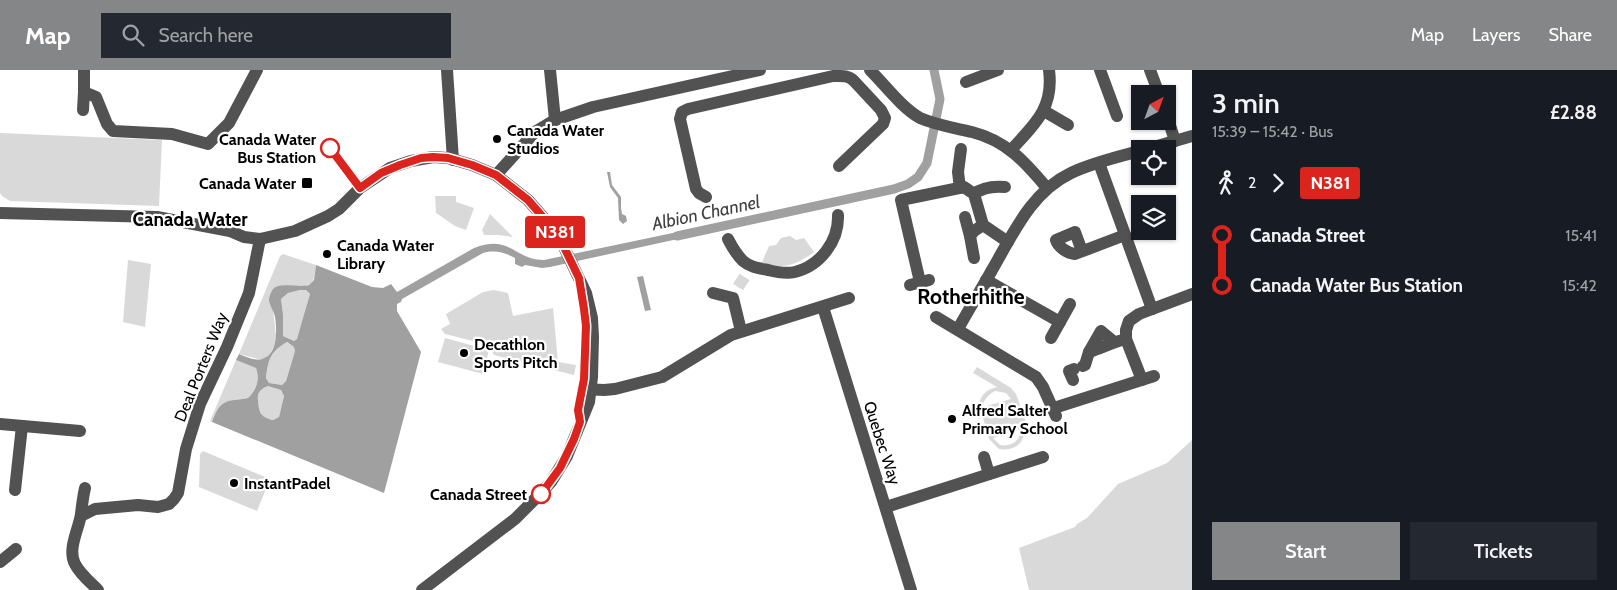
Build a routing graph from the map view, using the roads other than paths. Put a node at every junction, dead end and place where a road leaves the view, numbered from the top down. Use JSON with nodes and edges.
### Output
{"nodes":[{"id":1,"x":84,"y":70,"type":"edge"},
{"id":2,"x":257,"y":70,"type":"edge"},
{"id":3,"x":447,"y":70,"type":"edge"},
{"id":4,"x":550,"y":70,"type":"edge"},
{"id":5,"x":760,"y":70,"type":"edge"},
{"id":6,"x":870,"y":70,"type":"edge"},
{"id":7,"x":998,"y":70,"type":"edge"},
{"id":8,"x":1049,"y":70,"type":"edge"},
{"id":9,"x":1100,"y":70,"type":"edge"},
{"id":10,"x":1150,"y":70,"type":"edge"},
{"id":11,"x":715,"y":80,"type":"junction"},
{"id":12,"x":881,"y":81,"type":"junction"},
{"id":13,"x":966,"y":82,"type":"dead end"},
{"id":14,"x":1155,"y":85,"type":"edge"},
{"id":15,"x":84,"y":92,"type":"junction"},
{"id":16,"x":867,"y":95,"type":"junction"},
{"id":17,"x":720,"y":102,"type":"junction"},
{"id":18,"x":83,"y":110,"type":"dead end"},
{"id":19,"x":1044,"y":111,"type":"junction"},
{"id":20,"x":1117,"y":116,"type":"dead end"},
{"id":21,"x":555,"y":120,"type":"junction"},
{"id":22,"x":1068,"y":125,"type":"dead end"},
{"id":23,"x":1192,"y":136,"type":"edge"},
{"id":24,"x":1176,"y":141,"type":"edge"},
{"id":25,"x":961,"y":150,"type":"dead end"},
{"id":26,"x":1011,"y":150,"type":"junction"},
{"id":27,"x":1131,"y":154,"type":"edge"},
{"id":28,"x":453,"y":160,"type":"junction"},
{"id":29,"x":1099,"y":163,"type":"junction"},
{"id":30,"x":839,"y":166,"type":"dead end"},
{"id":31,"x":496,"y":175,"type":"junction"},
{"id":32,"x":1005,"y":187,"type":"dead end"},
{"id":33,"x":960,"y":188,"type":"junction"},
{"id":34,"x":1047,"y":188,"type":"junction"},
{"id":35,"x":974,"y":194,"type":"junction"},
{"id":36,"x":706,"y":197,"type":"dead end"},
{"id":37,"x":1,"y":212,"type":"edge"},
{"id":38,"x":838,"y":215,"type":"dead end"},
{"id":39,"x":966,"y":217,"type":"dead end"},
{"id":40,"x":983,"y":225,"type":"junction"},
{"id":41,"x":1125,"y":234,"type":"junction"},
{"id":42,"x":970,"y":236,"type":"junction"},
{"id":43,"x":260,"y":239,"type":"junction"},
{"id":44,"x":728,"y":239,"type":"dead end"},
{"id":45,"x":1008,"y":242,"type":"junction"},
{"id":46,"x":1082,"y":251,"type":"dead end"},
{"id":47,"x":974,"y":258,"type":"dead end"},
{"id":48,"x":986,"y":280,"type":"junction"},
{"id":49,"x":920,"y":282,"type":"dead end"},
{"id":50,"x":713,"y":293,"type":"dead end"},
{"id":51,"x":1192,"y":294,"type":"edge"},
{"id":52,"x":849,"y":298,"type":"dead end"},
{"id":53,"x":1070,"y":304,"type":"dead end"},
{"id":54,"x":823,"y":307,"type":"junction"},
{"id":55,"x":1152,"y":308,"type":"junction"},
{"id":56,"x":936,"y":317,"type":"dead end"},
{"id":57,"x":1060,"y":322,"type":"junction"},
{"id":58,"x":958,"y":329,"type":"junction"},
{"id":59,"x":741,"y":331,"type":"junction"},
{"id":60,"x":1051,"y":338,"type":"dead end"},
{"id":61,"x":1126,"y":339,"type":"junction"},
{"id":62,"x":1077,"y":372,"type":"dead end"},
{"id":63,"x":1154,"y":376,"type":"dead end"},
{"id":64,"x":1142,"y":380,"type":"junction"},
{"id":65,"x":587,"y":384,"type":"junction"},
{"id":66,"x":0,"y":424,"type":"edge"},
{"id":67,"x":22,"y":426,"type":"junction"},
{"id":68,"x":80,"y":432,"type":"dead end"},
{"id":69,"x":984,"y":457,"type":"dead end"},
{"id":70,"x":1043,"y":457,"type":"dead end"},
{"id":71,"x":989,"y":474,"type":"junction"},
{"id":72,"x":85,"y":488,"type":"dead end"},
{"id":73,"x":15,"y":490,"type":"dead end"},
{"id":74,"x":886,"y":507,"type":"junction"},
{"id":75,"x":81,"y":516,"type":"junction"},
{"id":76,"x":16,"y":549,"type":"dead end"},
{"id":77,"x":0,"y":562,"type":"edge"},
{"id":78,"x":98,"y":590,"type":"edge"},
{"id":79,"x":422,"y":590,"type":"edge"},
{"id":80,"x":911,"y":590,"type":"edge"}],
"edges":[{"from":1,"to":15,"type":"street"},
{"from":2,"to":15,"type":"street"},
{"from":3,"to":28,"type":"street"},
{"from":4,"to":21,"type":"street"},
{"from":5,"to":11,"type":"street"},
{"from":6,"to":12,"type":"street"},
{"from":7,"to":13,"type":"street"},
{"from":8,"to":19,"type":"street"},
{"from":9,"to":20,"type":"street"},
{"from":10,"to":14,"type":"street"},
{"from":11,"to":17,"type":"street"},
{"from":11,"to":21,"type":"street"},
{"from":12,"to":16,"type":"street"},
{"from":12,"to":26,"type":"street"},
{"from":15,"to":18,"type":"street"},
{"from":16,"to":17,"type":"street"},
{"from":16,"to":30,"type":"street"},
{"from":17,"to":36,"type":"street"},
{"from":19,"to":22,"type":"street"},
{"from":19,"to":26,"type":"street"},
{"from":21,"to":31,"type":"street"},
{"from":23,"to":24,"type":"street"},
{"from":25,"to":33,"type":"street"},
{"from":26,"to":34,"type":"street"},
{"from":27,"to":29,"type":"street"},
{"from":28,"to":31,"type":"street"},
{"from":28,"to":43,"type":"street"},
{"from":29,"to":34,"type":"street"},
{"from":29,"to":41,"type":"street"},
{"from":31,"to":65,"type":"street"},
{"from":32,"to":35,"type":"street"},
{"from":33,"to":35,"type":"street"},
{"from":33,"to":49,"type":"street"},
{"from":34,"to":45,"type":"street"},
{"from":35,"to":40,"type":"street"},
{"from":37,"to":43,"type":"street"},
{"from":38,"to":44,"type":"street"},
{"from":39,"to":42,"type":"street"},
{"from":40,"to":42,"type":"street"},
{"from":40,"to":45,"type":"street"},
{"from":41,"to":46,"type":"street"},
{"from":41,"to":55,"type":"street"},
{"from":42,"to":47,"type":"street"},
{"from":43,"to":75,"type":"street","name":"Deal Porters Way"},
{"from":45,"to":48,"type":"street"},
{"from":48,"to":57,"type":"street"},
{"from":48,"to":58,"type":"street"},
{"from":50,"to":59,"type":"street"},
{"from":51,"to":55,"type":"street"},
{"from":52,"to":54,"type":"street"},
{"from":53,"to":57,"type":"street"},
{"from":54,"to":59,"type":"street"},
{"from":54,"to":74,"type":"street","name":"Quebec Way"},
{"from":55,"to":61,"type":"street"},
{"from":56,"to":58,"type":"street"},
{"from":57,"to":60,"type":"street"},
{"from":58,"to":64,"type":"street"},
{"from":59,"to":65,"type":"street"},
{"from":61,"to":62,"type":"street"},
{"from":61,"to":64,"type":"street"},
{"from":63,"to":64,"type":"street"},
{"from":65,"to":79,"type":"street"},
{"from":66,"to":67,"type":"street"},
{"from":67,"to":68,"type":"street"},
{"from":67,"to":73,"type":"street"},
{"from":69,"to":71,"type":"street"},
{"from":70,"to":71,"type":"street"},
{"from":71,"to":74,"type":"street"},
{"from":72,"to":75,"type":"street"},
{"from":74,"to":80,"type":"street","name":"Quebec Way"},
{"from":75,"to":78,"type":"street"},
{"from":76,"to":77,"type":"street"}]}
